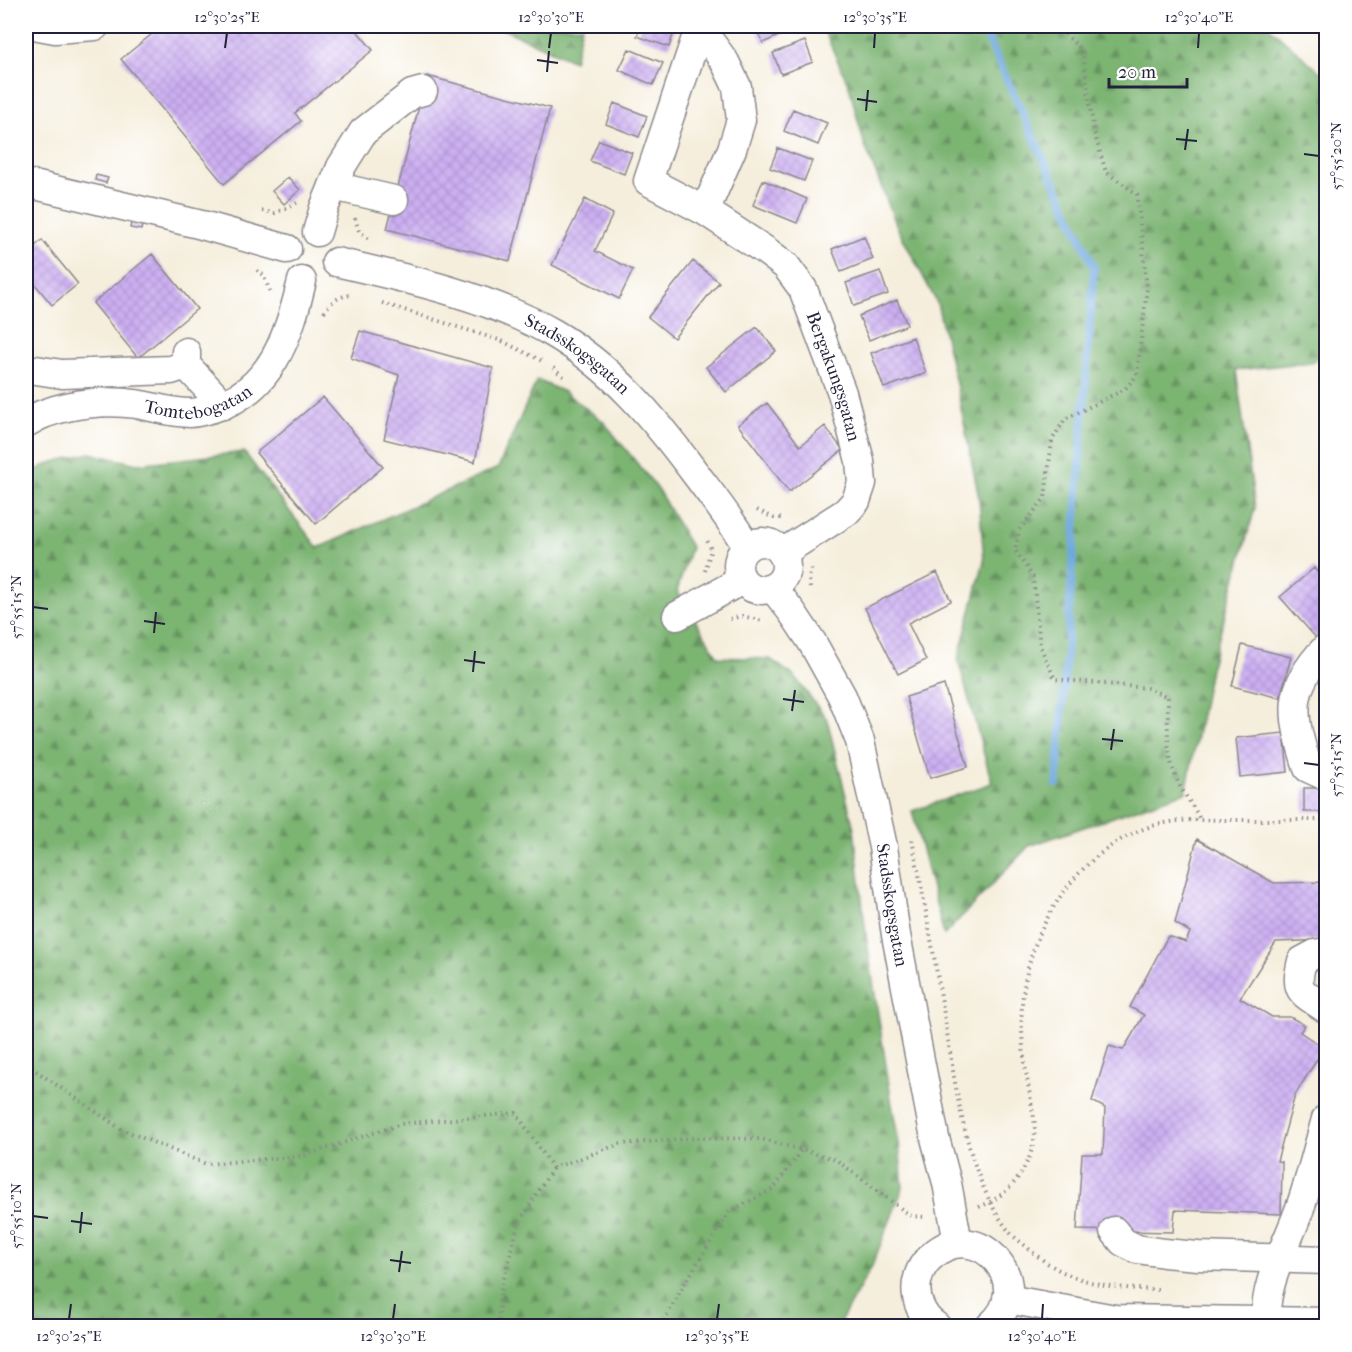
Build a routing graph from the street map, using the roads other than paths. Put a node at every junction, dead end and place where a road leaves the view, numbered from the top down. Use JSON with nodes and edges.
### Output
{"nodes":[{"id":1,"x":39,"y":26,"type":"edge"},
{"id":2,"x":94,"y":26,"type":"edge"},
{"id":3,"x":423,"y":91,"type":"dead end"},
{"id":4,"x":26,"y":183,"type":"edge"},
{"id":5,"x":333,"y":186,"type":"junction"},
{"id":6,"x":394,"y":200,"type":"dead end"},
{"id":7,"x":705,"y":211,"type":"junction"},
{"id":8,"x":317,"y":232,"type":"junction"},
{"id":9,"x":287,"y":249,"type":"junction"},
{"id":10,"x":336,"y":262,"type":"junction"},
{"id":11,"x":302,"y":281,"type":"junction"},
{"id":12,"x":36,"y":370,"type":"dead end"},
{"id":13,"x":224,"y":405,"type":"junction"},
{"id":14,"x":26,"y":423,"type":"edge"},
{"id":15,"x":747,"y":547,"type":"junction"},
{"id":16,"x":782,"y":552,"type":"junction"},
{"id":17,"x":742,"y":580,"type":"junction"},
{"id":18,"x":773,"y":588,"type":"junction"},
{"id":19,"x":677,"y":616,"type":"dead end"},
{"id":20,"x":1326,"y":648,"type":"edge"},
{"id":21,"x":1326,"y":774,"type":"edge"},
{"id":22,"x":1326,"y":952,"type":"edge"},
{"id":23,"x":1326,"y":1008,"type":"edge"},
{"id":24,"x":1326,"y":1119,"type":"edge"},
{"id":25,"x":956,"y":1231,"type":"junction"},
{"id":26,"x":1114,"y":1231,"type":"dead end"},
{"id":27,"x":1280,"y":1259,"type":"junction"},
{"id":28,"x":1326,"y":1260,"type":"edge"},
{"id":29,"x":1007,"y":1299,"type":"junction"},
{"id":30,"x":1326,"y":1322,"type":"edge"},
{"id":31,"x":926,"y":1324,"type":"edge"},
{"id":32,"x":1266,"y":1324,"type":"edge"},
{"id":33,"x":990,"y":1326,"type":"edge"}],
"edges":[{"from":1,"to":2,"type":"street"},
{"from":3,"to":5,"type":"street"},
{"from":4,"to":9,"type":"street"},
{"from":5,"to":6,"type":"street"},
{"from":5,"to":8,"type":"street"},
{"from":7,"to":7,"type":"street","name":"Bergakungsgatan"},
{"from":7,"to":16,"type":"street","name":"Bergakungsgatan"},
{"from":8,"to":9,"type":"street"},
{"from":8,"to":10,"type":"street"},
{"from":9,"to":11,"type":"street"},
{"from":10,"to":11,"type":"street"},
{"from":10,"to":15,"type":"street","name":"Stadsskogsgatan"},
{"from":11,"to":13,"type":"street","name":"Tomtebogatan"},
{"from":12,"to":13,"type":"street"},
{"from":13,"to":14,"type":"street","name":"Tomtebogatan"},
{"from":15,"to":16,"type":"street"},
{"from":15,"to":17,"type":"street"},
{"from":16,"to":18,"type":"street"},
{"from":17,"to":18,"type":"street"},
{"from":17,"to":19,"type":"street"},
{"from":18,"to":25,"type":"street","name":"Stadsskogsgatan"},
{"from":20,"to":21,"type":"street"},
{"from":22,"to":23,"type":"street"},
{"from":24,"to":27,"type":"street"},
{"from":25,"to":29,"type":"street"},
{"from":25,"to":31,"type":"street"},
{"from":26,"to":27,"type":"street"},
{"from":27,"to":28,"type":"street"},
{"from":27,"to":32,"type":"street"},
{"from":29,"to":32,"type":"street"},
{"from":29,"to":33,"type":"street"},
{"from":30,"to":32,"type":"street"}]}
